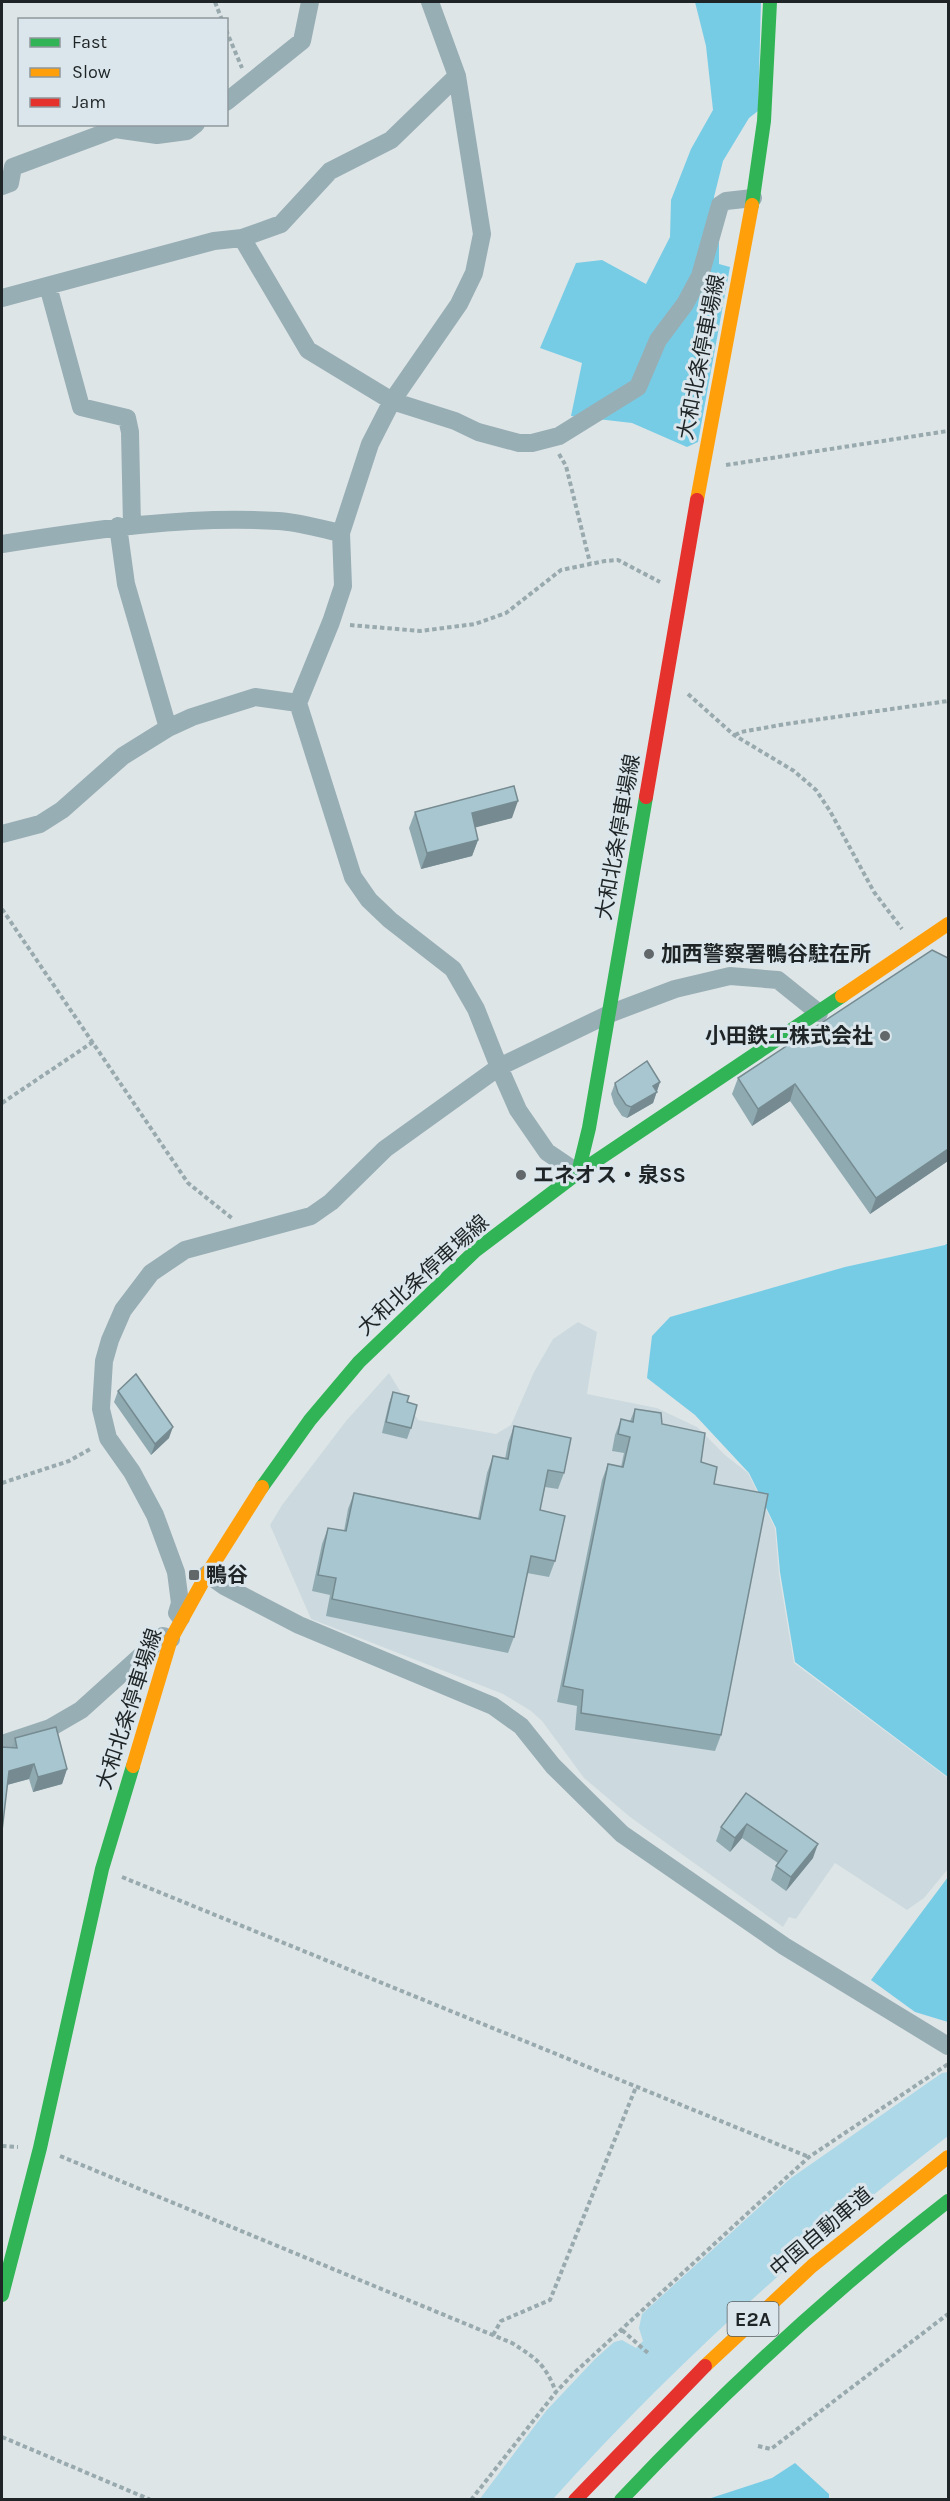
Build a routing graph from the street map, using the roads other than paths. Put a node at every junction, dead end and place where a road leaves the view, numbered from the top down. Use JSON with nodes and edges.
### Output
{"nodes":[{"id":1,"x":310,"y":2,"type":"edge"},
{"id":2,"x":430,"y":2,"type":"edge"},
{"id":3,"x":770,"y":2,"type":"edge"},
{"id":4,"x":457,"y":76,"type":"junction"},
{"id":5,"x":228,"y":101,"type":"edge"},
{"id":6,"x":193,"y":126,"type":"edge"},
{"id":7,"x":2,"y":186,"type":"edge"},
{"id":8,"x":753,"y":198,"type":"junction"},
{"id":9,"x":242,"y":238,"type":"junction"},
{"id":10,"x":48,"y":286,"type":"junction"},
{"id":11,"x":2,"y":298,"type":"edge"},
{"id":12,"x":392,"y":401,"type":"junction"},
{"id":13,"x":125,"y":526,"type":"junction"},
{"id":14,"x":341,"y":533,"type":"junction"},
{"id":15,"x":2,"y":544,"type":"edge"},
{"id":16,"x":298,"y":703,"type":"junction"},
{"id":17,"x":168,"y":728,"type":"junction"},
{"id":18,"x":2,"y":834,"type":"edge"},
{"id":19,"x":948,"y":924,"type":"edge"},
{"id":20,"x":819,"y":1013,"type":"junction"},
{"id":21,"x":609,"y":1014,"type":"junction"},
{"id":22,"x":498,"y":1067,"type":"junction"},
{"id":23,"x":578,"y":1173,"type":"junction"},
{"id":24,"x":207,"y":1574,"type":"junction"},
{"id":25,"x":182,"y":1618,"type":"junction"},
{"id":26,"x":171,"y":1639,"type":"junction"},
{"id":27,"x":2,"y":1744,"type":"edge"},
{"id":28,"x":948,"y":2046,"type":"edge"},
{"id":29,"x":948,"y":2157,"type":"edge"},
{"id":30,"x":948,"y":2201,"type":"edge"},
{"id":31,"x":2,"y":2295,"type":"edge"},
{"id":32,"x":575,"y":2499,"type":"edge"},
{"id":33,"x":621,"y":2499,"type":"edge"}],
"edges":[{"from":1,"to":5,"type":"street"},
{"from":2,"to":4,"type":"street"},
{"from":3,"to":8,"type":"main road","name":"大和北条停車場線"},
{"from":4,"to":9,"type":"street"},
{"from":4,"to":12,"type":"street"},
{"from":6,"to":7,"type":"street"},
{"from":8,"to":12,"type":"street"},
{"from":8,"to":21,"type":"main road","name":"大和北条停車場線"},
{"from":9,"to":10,"type":"street"},
{"from":9,"to":12,"type":"street"},
{"from":10,"to":11,"type":"street"},
{"from":10,"to":13,"type":"street"},
{"from":12,"to":14,"type":"street"},
{"from":13,"to":14,"type":"street"},
{"from":13,"to":15,"type":"street"},
{"from":13,"to":17,"type":"street"},
{"from":14,"to":16,"type":"street"},
{"from":16,"to":17,"type":"street"},
{"from":16,"to":22,"type":"street"},
{"from":17,"to":18,"type":"street"},
{"from":19,"to":20,"type":"main road"},
{"from":20,"to":21,"type":"street"},
{"from":20,"to":23,"type":"main road"},
{"from":21,"to":22,"type":"street"},
{"from":21,"to":23,"type":"main road","name":"大和北条停車場線"},
{"from":22,"to":23,"type":"street"},
{"from":22,"to":25,"type":"street"},
{"from":23,"to":24,"type":"main road","name":"大和北条停車場線"},
{"from":24,"to":25,"type":"main road","name":"大和北条停車場線"},
{"from":24,"to":28,"type":"street"},
{"from":25,"to":26,"type":"main road","name":"大和北条停車場線"},
{"from":26,"to":27,"type":"street"},
{"from":26,"to":31,"type":"main road","name":"大和北条停車場線"},
{"from":29,"to":32,"type":"main road","name":"中国自動車道","number":"E2A"},
{"from":30,"to":33,"type":"main road","number":"E2A"}]}
